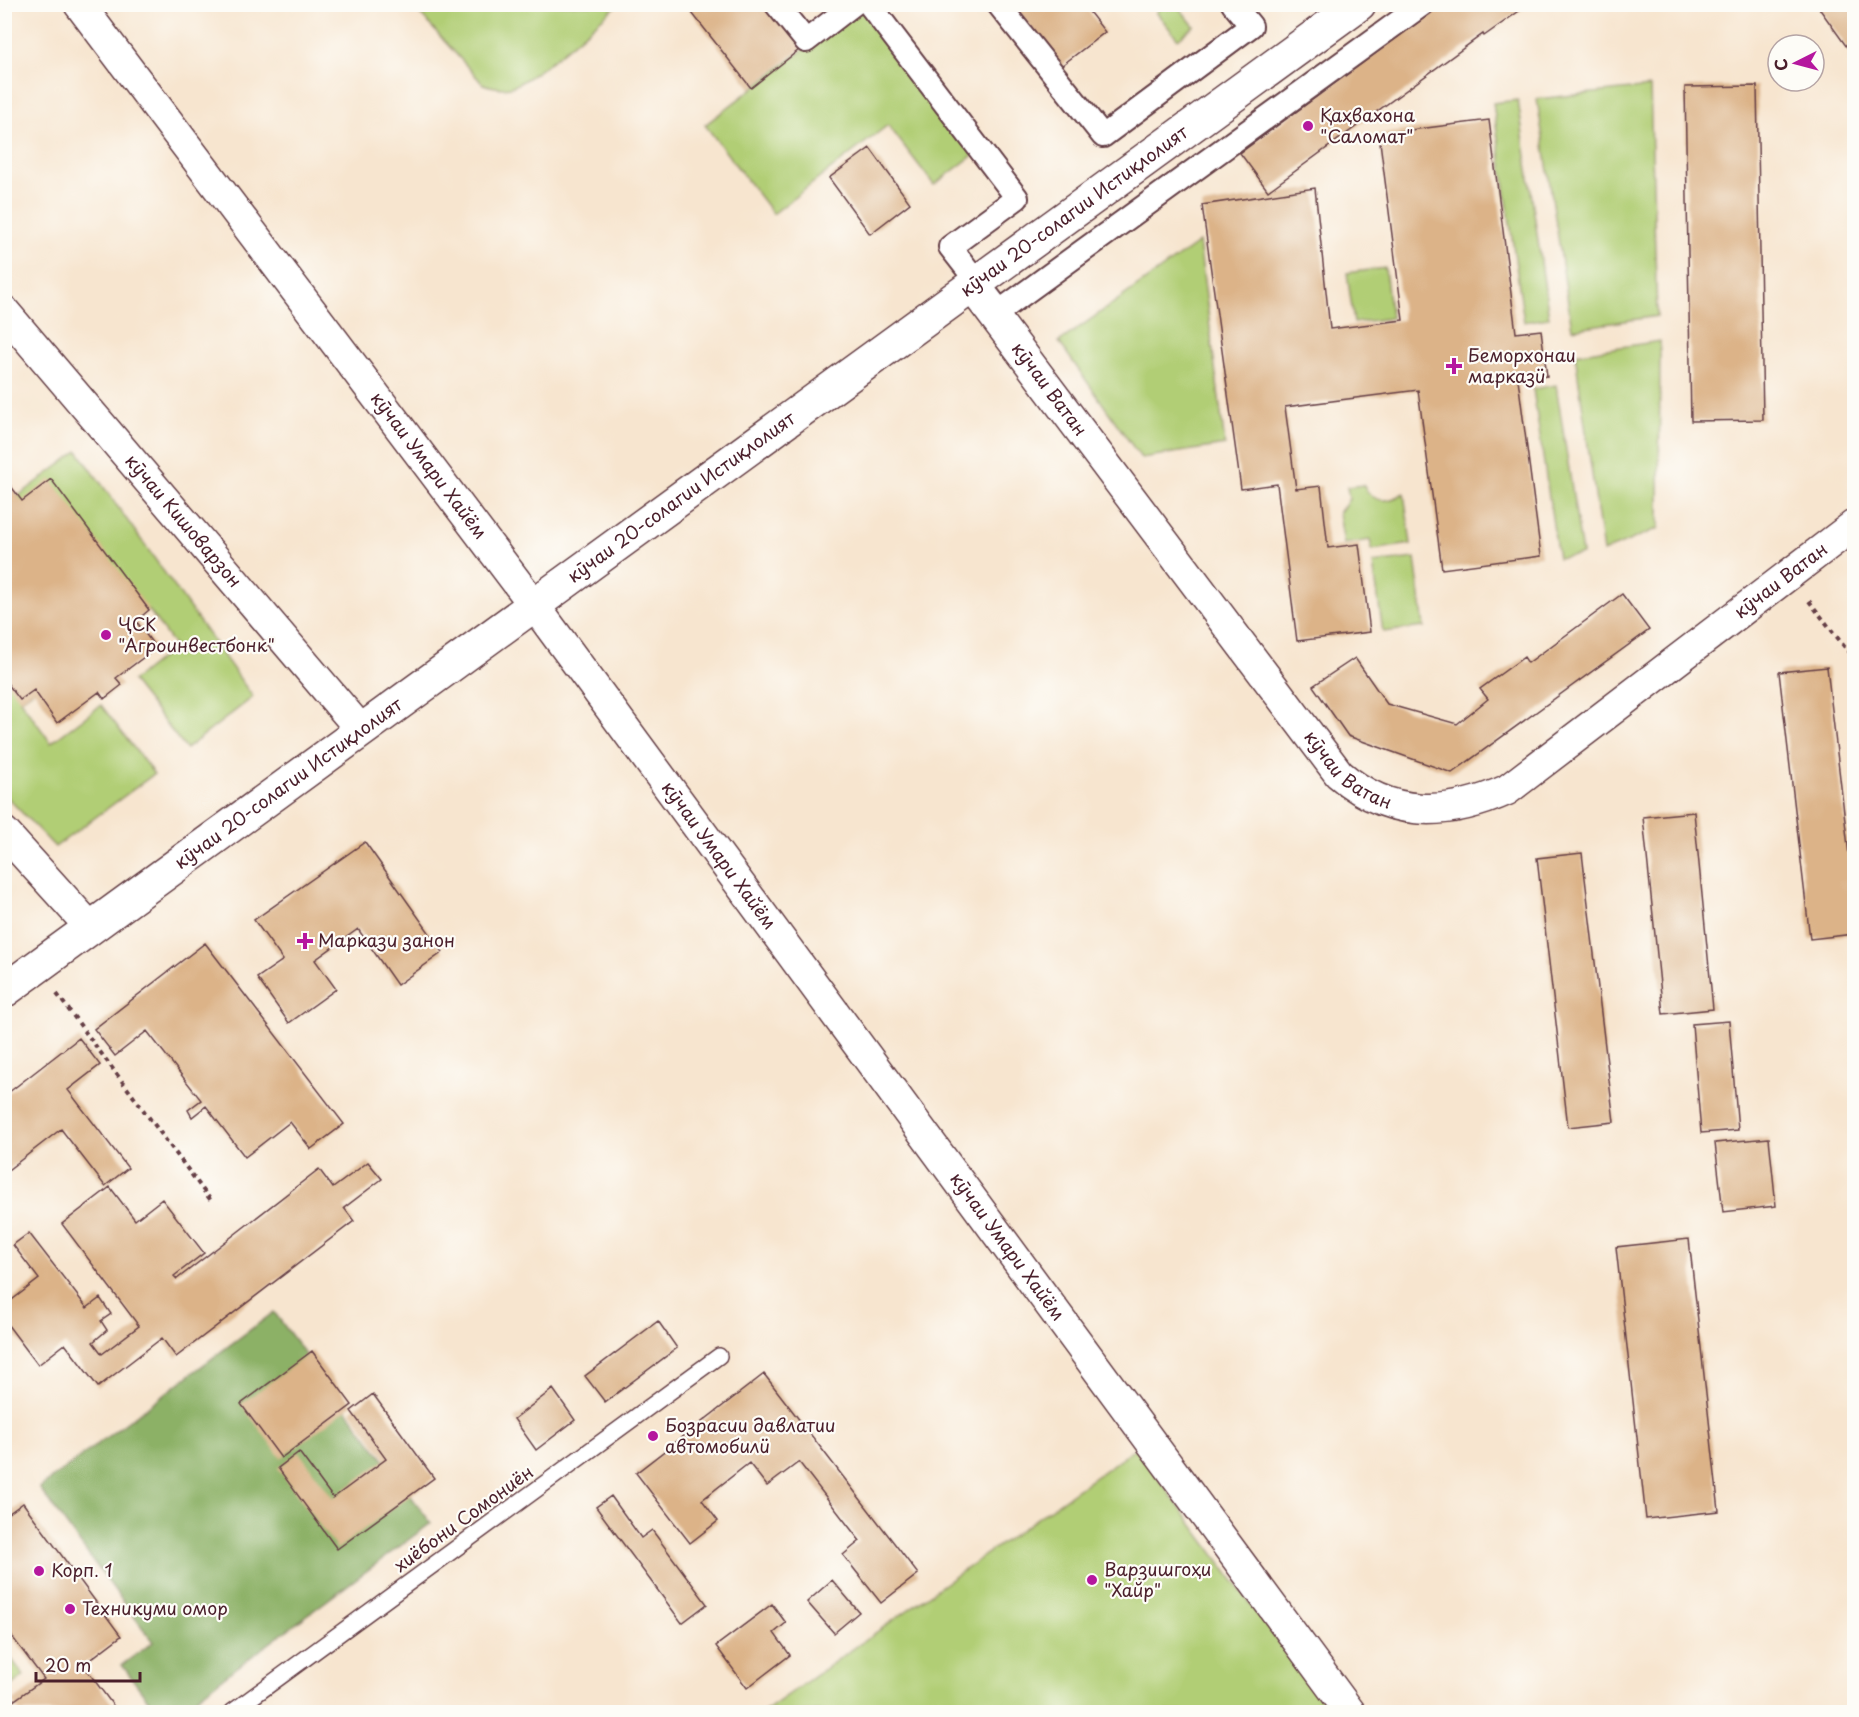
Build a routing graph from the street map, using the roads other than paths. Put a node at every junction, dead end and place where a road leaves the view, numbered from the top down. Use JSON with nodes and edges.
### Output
{"nodes":[{"id":1,"x":79,"y":4,"type":"edge"},
{"id":2,"x":776,"y":4,"type":"edge"},
{"id":3,"x":854,"y":4,"type":"edge"},
{"id":4,"x":869,"y":4,"type":"edge"},
{"id":5,"x":998,"y":4,"type":"edge"},
{"id":6,"x":1233,"y":4,"type":"edge"},
{"id":7,"x":1359,"y":4,"type":"edge"},
{"id":8,"x":1423,"y":4,"type":"edge"},
{"id":9,"x":975,"y":285,"type":"junction"},
{"id":10,"x":4,"y":311,"type":"edge"},
{"id":11,"x":1854,"y":525,"type":"edge"},
{"id":12,"x":534,"y":605,"type":"junction"},
{"id":13,"x":361,"y":730,"type":"junction"},
{"id":14,"x":4,"y":832,"type":"edge"},
{"id":15,"x":91,"y":928,"type":"junction"},
{"id":16,"x":4,"y":991,"type":"edge"},
{"id":17,"x":718,"y":1356,"type":"dead end"},
{"id":18,"x":232,"y":1713,"type":"edge"},
{"id":19,"x":1350,"y":1713,"type":"edge"}],
"edges":[{"from":1,"to":12,"type":"street","name":"кӯчаи Умари Хайём"},
{"from":2,"to":3,"type":"street"},
{"from":4,"to":9,"type":"street"},
{"from":5,"to":6,"type":"street"},
{"from":7,"to":9,"type":"street","name":"кӯчаи 20-солагии Истиқлолият"},
{"from":8,"to":9,"type":"street"},
{"from":9,"to":11,"type":"street","name":"кӯчаи Ватан"},
{"from":9,"to":12,"type":"street","name":"кӯчаи 20-солагии Истиқлолият"},
{"from":10,"to":13,"type":"street","name":"кӯчаи Кишоварзон"},
{"from":12,"to":13,"type":"street","name":"кӯчаи 20-солагии Истиқлолият"},
{"from":12,"to":19,"type":"street","name":"кӯчаи Умари Хайём"},
{"from":13,"to":15,"type":"street","name":"кӯчаи 20-солагии Истиқлолият"},
{"from":14,"to":15,"type":"street"},
{"from":15,"to":16,"type":"street","name":"кӯчаи 20-солагии Истиқлолият"},
{"from":17,"to":18,"type":"lane","name":"хиёбони Сомониён"}]}
